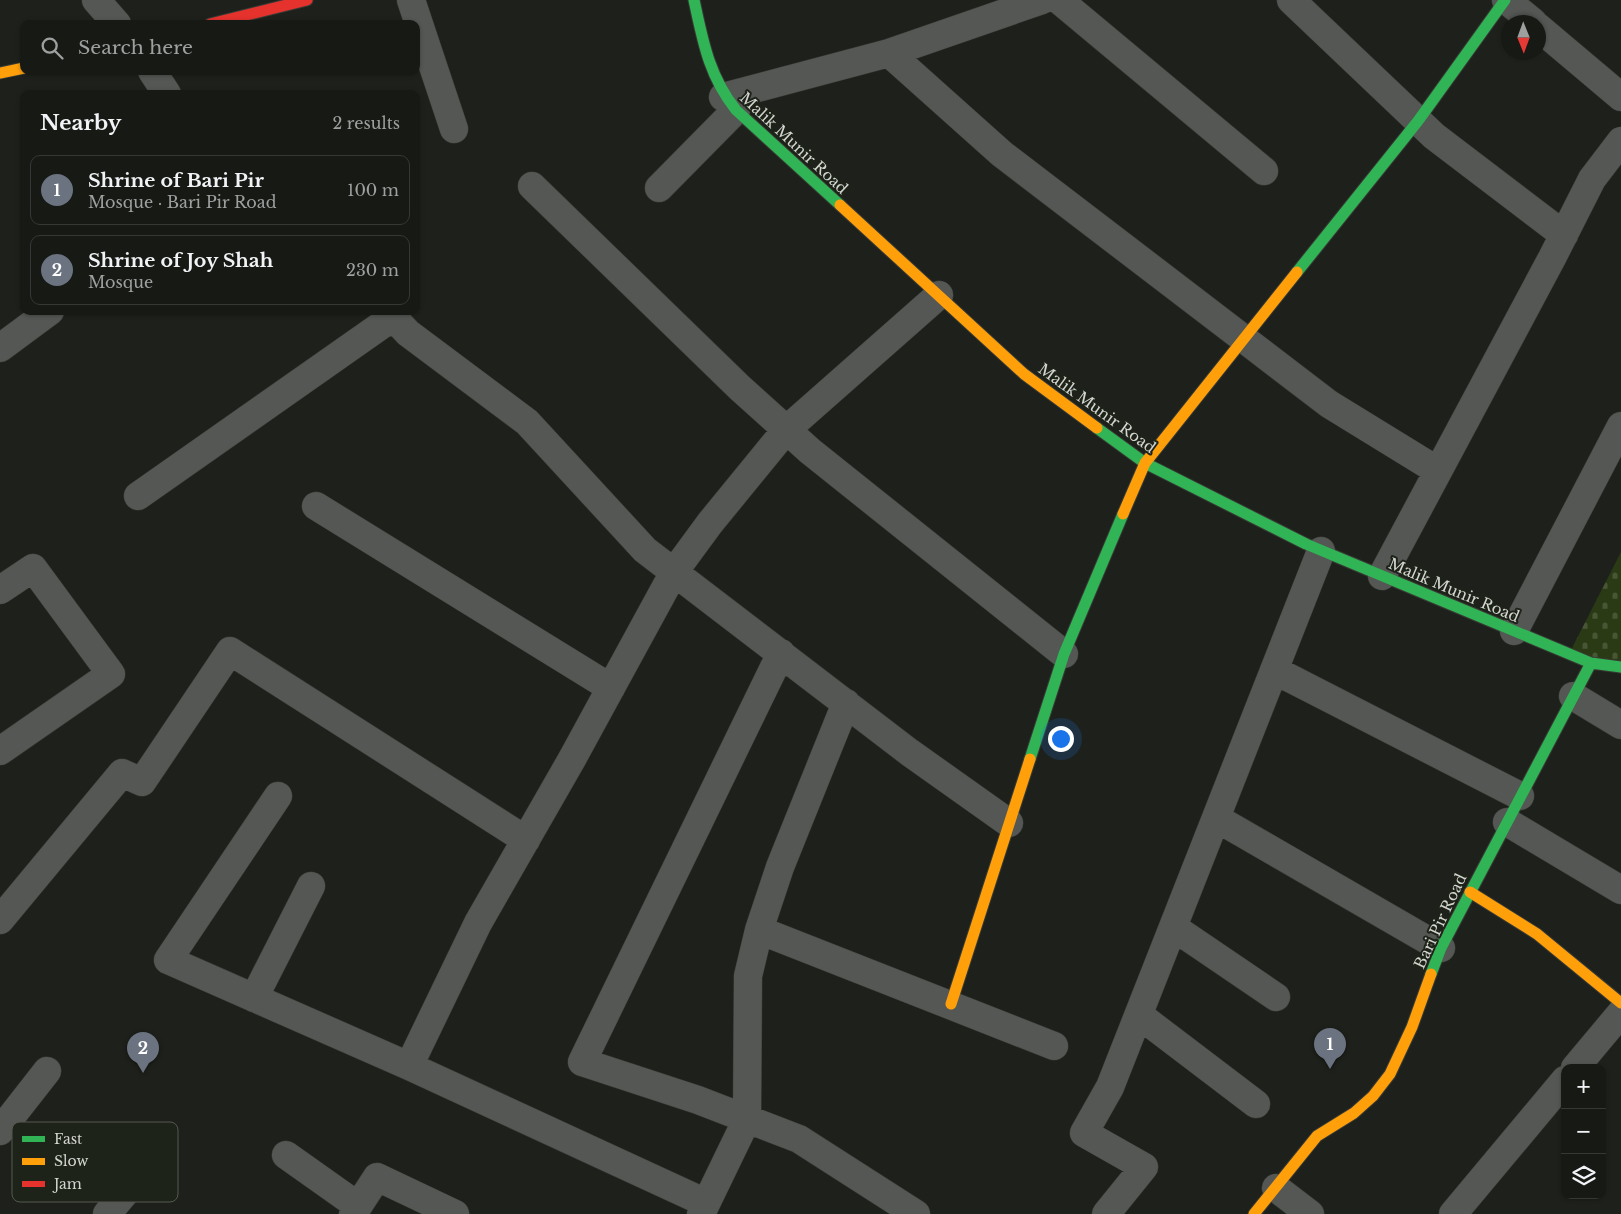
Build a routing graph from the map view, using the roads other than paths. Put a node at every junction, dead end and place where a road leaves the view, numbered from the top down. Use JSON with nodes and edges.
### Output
{"nodes":[{"id":1,"x":96,"y":0,"type":"edge"},
{"id":2,"x":307,"y":0,"type":"edge"},
{"id":3,"x":411,"y":0,"type":"edge"},
{"id":4,"x":694,"y":0,"type":"edge"},
{"id":5,"x":1042,"y":0,"type":"edge"},
{"id":6,"x":1059,"y":0,"type":"edge"},
{"id":7,"x":1291,"y":0,"type":"edge"},
{"id":8,"x":1506,"y":0,"type":"edge"},
{"id":9,"x":1524,"y":15,"type":"edge"},
{"id":10,"x":113,"y":20,"type":"edge"},
{"id":11,"x":226,"y":20,"type":"edge"},
{"id":12,"x":418,"y":20,"type":"edge"},
{"id":13,"x":420,"y":27,"type":"edge"},
{"id":14,"x":1546,"y":34,"type":"edge"},
{"id":15,"x":889,"y":53,"type":"junction"},
{"id":16,"x":20,"y":69,"type":"edge"},
{"id":17,"x":0,"y":73,"type":"edge"},
{"id":18,"x":155,"y":75,"type":"edge"},
{"id":19,"x":164,"y":90,"type":"edge"},
{"id":20,"x":1621,"y":97,"type":"edge"},
{"id":21,"x":730,"y":104,"type":"junction"},
{"id":22,"x":1418,"y":121,"type":"junction"},
{"id":23,"x":454,"y":129,"type":"dead end"},
{"id":24,"x":1621,"y":142,"type":"edge"},
{"id":25,"x":1264,"y":171,"type":"dead end"},
{"id":26,"x":532,"y":186,"type":"dead end"},
{"id":27,"x":659,"y":188,"type":"dead end"},
{"id":28,"x":1564,"y":235,"type":"junction"},
{"id":29,"x":939,"y":295,"type":"junction"},
{"id":30,"x":45,"y":315,"type":"edge"},
{"id":31,"x":390,"y":315,"type":"edge"},
{"id":32,"x":392,"y":315,"type":"edge"},
{"id":33,"x":1244,"y":339,"type":"junction"},
{"id":34,"x":0,"y":348,"type":"edge"},
{"id":35,"x":1621,"y":426,"type":"edge"},
{"id":36,"x":786,"y":430,"type":"junction"},
{"id":37,"x":1144,"y":463,"type":"junction"},
{"id":38,"x":1438,"y":471,"type":"junction"},
{"id":39,"x":138,"y":496,"type":"dead end"},
{"id":40,"x":316,"y":506,"type":"dead end"},
{"id":41,"x":1321,"y":551,"type":"junction"},
{"id":42,"x":674,"y":572,"type":"junction"},
{"id":43,"x":1382,"y":576,"type":"junction"},
{"id":44,"x":0,"y":590,"type":"edge"},
{"id":45,"x":1514,"y":631,"type":"junction"},
{"id":46,"x":781,"y":653,"type":"junction"},
{"id":47,"x":1064,"y":654,"type":"junction"},
{"id":48,"x":1590,"y":664,"type":"junction"},
{"id":49,"x":1621,"y":667,"type":"edge"},
{"id":50,"x":1274,"y":670,"type":"junction"},
{"id":51,"x":1621,"y":676,"type":"edge"},
{"id":52,"x":611,"y":688,"type":"junction"},
{"id":53,"x":1573,"y":696,"type":"junction"},
{"id":54,"x":846,"y":704,"type":"junction"},
{"id":55,"x":1621,"y":725,"type":"edge"},
{"id":56,"x":0,"y":751,"type":"edge"},
{"id":57,"x":278,"y":796,"type":"dead end"},
{"id":58,"x":1520,"y":796,"type":"junction"},
{"id":59,"x":1216,"y":818,"type":"junction"},
{"id":60,"x":1507,"y":822,"type":"junction"},
{"id":61,"x":1009,"y":823,"type":"junction"},
{"id":62,"x":526,"y":840,"type":"junction"},
{"id":63,"x":311,"y":886,"type":"dead end"},
{"id":64,"x":1621,"y":890,"type":"edge"},
{"id":65,"x":1470,"y":892,"type":"junction"},
{"id":66,"x":0,"y":920,"type":"edge"},
{"id":67,"x":1173,"y":927,"type":"junction"},
{"id":68,"x":759,"y":930,"type":"junction"},
{"id":69,"x":1441,"y":948,"type":"junction"},
{"id":70,"x":1276,"y":997,"type":"dead end"},
{"id":71,"x":254,"y":998,"type":"junction"},
{"id":72,"x":1621,"y":1003,"type":"edge"},
{"id":73,"x":951,"y":1004,"type":"junction"},
{"id":74,"x":1621,"y":1013,"type":"edge"},
{"id":75,"x":1139,"y":1015,"type":"junction"},
{"id":76,"x":1054,"y":1046,"type":"dead end"},
{"id":77,"x":1578,"y":1064,"type":"edge"},
{"id":78,"x":409,"y":1066,"type":"junction"},
{"id":79,"x":47,"y":1071,"type":"dead end"},
{"id":80,"x":1561,"y":1085,"type":"edge"},
{"id":81,"x":1256,"y":1104,"type":"dead end"},
{"id":82,"x":747,"y":1119,"type":"junction"},
{"id":83,"x":0,"y":1131,"type":"edge"},
{"id":84,"x":286,"y":1155,"type":"dead end"},
{"id":85,"x":1276,"y":1188,"type":"junction"},
{"id":86,"x":118,"y":1202,"type":"edge"},
{"id":87,"x":703,"y":1208,"type":"edge"},
{"id":88,"x":356,"y":1210,"type":"edge"},
{"id":89,"x":108,"y":1214,"type":"edge"},
{"id":90,"x":455,"y":1214,"type":"edge"},
{"id":91,"x":916,"y":1214,"type":"edge"},
{"id":92,"x":1106,"y":1214,"type":"edge"},
{"id":93,"x":1254,"y":1214,"type":"edge"},
{"id":94,"x":1310,"y":1214,"type":"edge"},
{"id":95,"x":1453,"y":1214,"type":"edge"}],
"edges":[{"from":1,"to":10,"type":"street"},
{"from":2,"to":11,"type":"street"},
{"from":3,"to":12,"type":"street"},
{"from":4,"to":21,"type":"street","name":"Malik Munir Road"},
{"from":5,"to":15,"type":"street"},
{"from":6,"to":25,"type":"street"},
{"from":7,"to":22,"type":"street"},
{"from":8,"to":9,"type":"street"},
{"from":8,"to":22,"type":"street"},
{"from":13,"to":23,"type":"street"},
{"from":14,"to":20,"type":"street"},
{"from":15,"to":21,"type":"street"},
{"from":15,"to":33,"type":"street"},
{"from":16,"to":17,"type":"street"},
{"from":18,"to":19,"type":"street"},
{"from":21,"to":27,"type":"street"},
{"from":21,"to":29,"type":"street","name":"Malik Munir Road"},
{"from":22,"to":28,"type":"street"},
{"from":22,"to":33,"type":"street"},
{"from":24,"to":28,"type":"street"},
{"from":26,"to":36,"type":"street"},
{"from":28,"to":38,"type":"street"},
{"from":29,"to":36,"type":"street"},
{"from":29,"to":37,"type":"street","name":"Malik Munir Road"},
{"from":30,"to":34,"type":"street"},
{"from":31,"to":39,"type":"street"},
{"from":32,"to":42,"type":"street"},
{"from":33,"to":37,"type":"street"},
{"from":33,"to":38,"type":"street"},
{"from":35,"to":45,"type":"street"},
{"from":36,"to":42,"type":"street"},
{"from":36,"to":47,"type":"street"},
{"from":37,"to":41,"type":"street","name":"Malik Munir Road"},
{"from":37,"to":47,"type":"street"},
{"from":38,"to":43,"type":"street"},
{"from":40,"to":52,"type":"street"},
{"from":41,"to":43,"type":"street","name":"Malik Munir Road"},
{"from":41,"to":50,"type":"street"},
{"from":42,"to":46,"type":"street"},
{"from":42,"to":52,"type":"street"},
{"from":43,"to":45,"type":"street","name":"Malik Munir Road"},
{"from":44,"to":56,"type":"street"},
{"from":45,"to":48,"type":"street","name":"Malik Munir Road"},
{"from":46,"to":54,"type":"street"},
{"from":46,"to":82,"type":"street"},
{"from":47,"to":61,"type":"street"},
{"from":48,"to":49,"type":"street","name":"Malik Munir Road"},
{"from":48,"to":51,"type":"street"},
{"from":48,"to":53,"type":"street","name":"Bari Pir Road"},
{"from":50,"to":58,"type":"street"},
{"from":50,"to":59,"type":"street"},
{"from":52,"to":62,"type":"street"},
{"from":53,"to":55,"type":"street"},
{"from":53,"to":58,"type":"street","name":"Bari Pir Road"},
{"from":54,"to":61,"type":"street"},
{"from":54,"to":68,"type":"street"},
{"from":57,"to":71,"type":"street"},
{"from":58,"to":60,"type":"street","name":"Bari Pir Road"},
{"from":59,"to":67,"type":"street"},
{"from":59,"to":69,"type":"street"},
{"from":60,"to":64,"type":"street"},
{"from":60,"to":65,"type":"street","name":"Bari Pir Road"},
{"from":61,"to":73,"type":"street"},
{"from":62,"to":66,"type":"street"},
{"from":62,"to":78,"type":"street"},
{"from":63,"to":71,"type":"street"},
{"from":65,"to":69,"type":"street","name":"Bari Pir Road"},
{"from":65,"to":72,"type":"street"},
{"from":67,"to":70,"type":"street"},
{"from":67,"to":75,"type":"street"},
{"from":68,"to":73,"type":"street"},
{"from":68,"to":82,"type":"street"},
{"from":69,"to":85,"type":"street","name":"Bari Pir Road"},
{"from":71,"to":78,"type":"street"},
{"from":73,"to":76,"type":"street"},
{"from":74,"to":77,"type":"street"},
{"from":75,"to":81,"type":"street"},
{"from":75,"to":92,"type":"street"},
{"from":78,"to":87,"type":"street"},
{"from":79,"to":83,"type":"street"},
{"from":80,"to":95,"type":"street"},
{"from":82,"to":87,"type":"street"},
{"from":82,"to":91,"type":"street"},
{"from":84,"to":88,"type":"street"},
{"from":85,"to":93,"type":"street","name":"Bari Pir Road"},
{"from":85,"to":94,"type":"street"},
{"from":86,"to":89,"type":"street"},
{"from":88,"to":90,"type":"street"}]}
